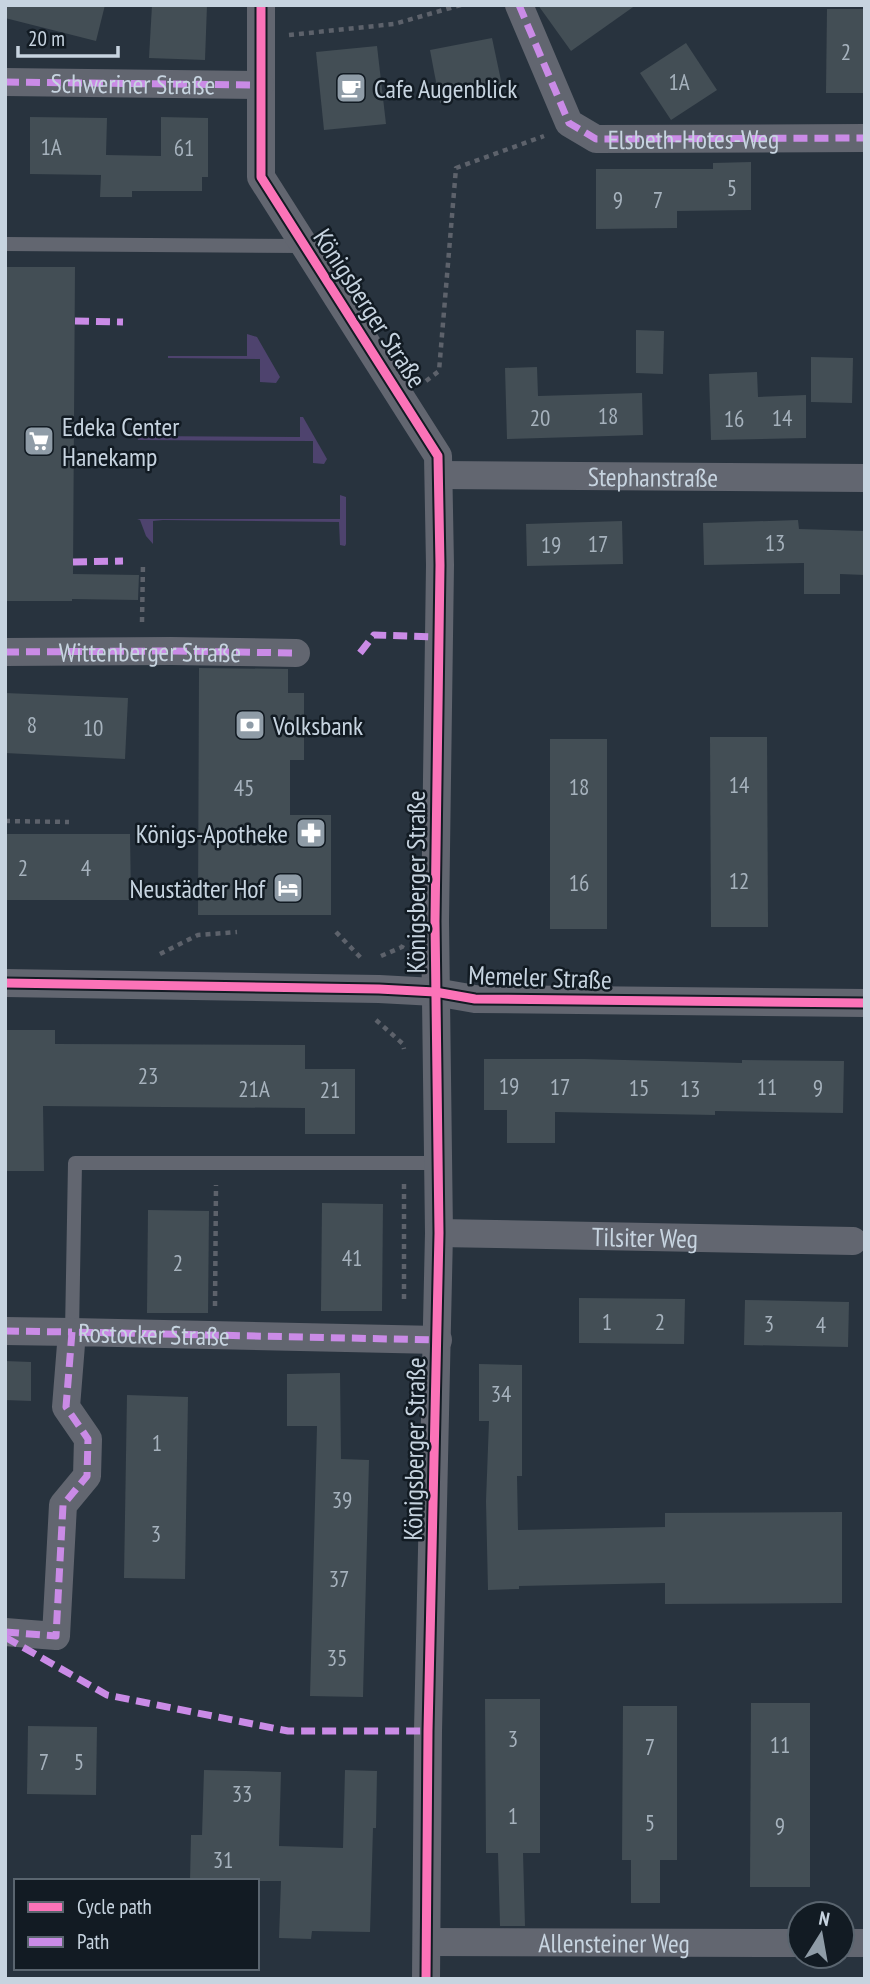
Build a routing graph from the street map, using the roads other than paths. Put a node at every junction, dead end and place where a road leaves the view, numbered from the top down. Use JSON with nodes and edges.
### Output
{"nodes":[{"id":1,"x":261,"y":5,"type":"edge"},
{"id":2,"x":519,"y":5,"type":"edge"},
{"id":3,"x":5,"y":82,"type":"edge"},
{"id":4,"x":260,"y":85,"type":"junction"},
{"id":5,"x":865,"y":138,"type":"edge"},
{"id":6,"x":5,"y":244,"type":"edge"},
{"id":7,"x":306,"y":246,"type":"junction"},
{"id":8,"x":439,"y":475,"type":"junction"},
{"id":9,"x":865,"y":478,"type":"edge"},
{"id":10,"x":5,"y":652,"type":"edge"},
{"id":11,"x":296,"y":653,"type":"dead end"},
{"id":12,"x":5,"y":983,"type":"edge"},
{"id":13,"x":435,"y":992,"type":"junction"},
{"id":14,"x":865,"y":1003,"type":"edge"},
{"id":15,"x":439,"y":1163,"type":"junction"},
{"id":16,"x":439,"y":1233,"type":"junction"},
{"id":17,"x":852,"y":1241,"type":"dead end"},
{"id":18,"x":5,"y":1331,"type":"edge"},
{"id":19,"x":72,"y":1332,"type":"junction"},
{"id":20,"x":438,"y":1340,"type":"junction"},
{"id":21,"x":5,"y":1632,"type":"edge"},
{"id":22,"x":427,"y":1942,"type":"junction"},
{"id":23,"x":786,"y":1943,"type":"edge"},
{"id":24,"x":426,"y":1979,"type":"edge"}],
"edges":[{"from":1,"to":4,"type":"street","name":"Königsberger Straße"},
{"from":2,"to":5,"type":"street","name":"Elsbeth-Hotes-Weg"},
{"from":3,"to":4,"type":"street","name":"Schweriner Straße"},
{"from":4,"to":7,"type":"street","name":"Königsberger Straße"},
{"from":6,"to":7,"type":"lane"},
{"from":7,"to":8,"type":"street","name":"Königsberger Straße"},
{"from":8,"to":9,"type":"street","name":"Stephanstraße"},
{"from":8,"to":13,"type":"street","name":"Königsberger Straße"},
{"from":10,"to":11,"type":"street","name":"Wittenberger Straße"},
{"from":12,"to":13,"type":"street","name":"Memeler Straße"},
{"from":13,"to":14,"type":"street","name":"Memeler Straße"},
{"from":13,"to":15,"type":"street","name":"Königsberger Straße"},
{"from":15,"to":16,"type":"street","name":"Königsberger Straße"},
{"from":15,"to":19,"type":"lane"},
{"from":16,"to":17,"type":"street","name":"Tilsiter Weg"},
{"from":16,"to":20,"type":"street","name":"Königsberger Straße"},
{"from":18,"to":19,"type":"street"},
{"from":19,"to":20,"type":"street","name":"Rostocker Straße"},
{"from":19,"to":21,"type":"street","name":"Rostocker Straße"},
{"from":20,"to":22,"type":"street","name":"Königsberger Straße"},
{"from":22,"to":23,"type":"street","name":"Allensteiner Weg"},
{"from":22,"to":24,"type":"street","name":"Königsberger Straße"}]}
